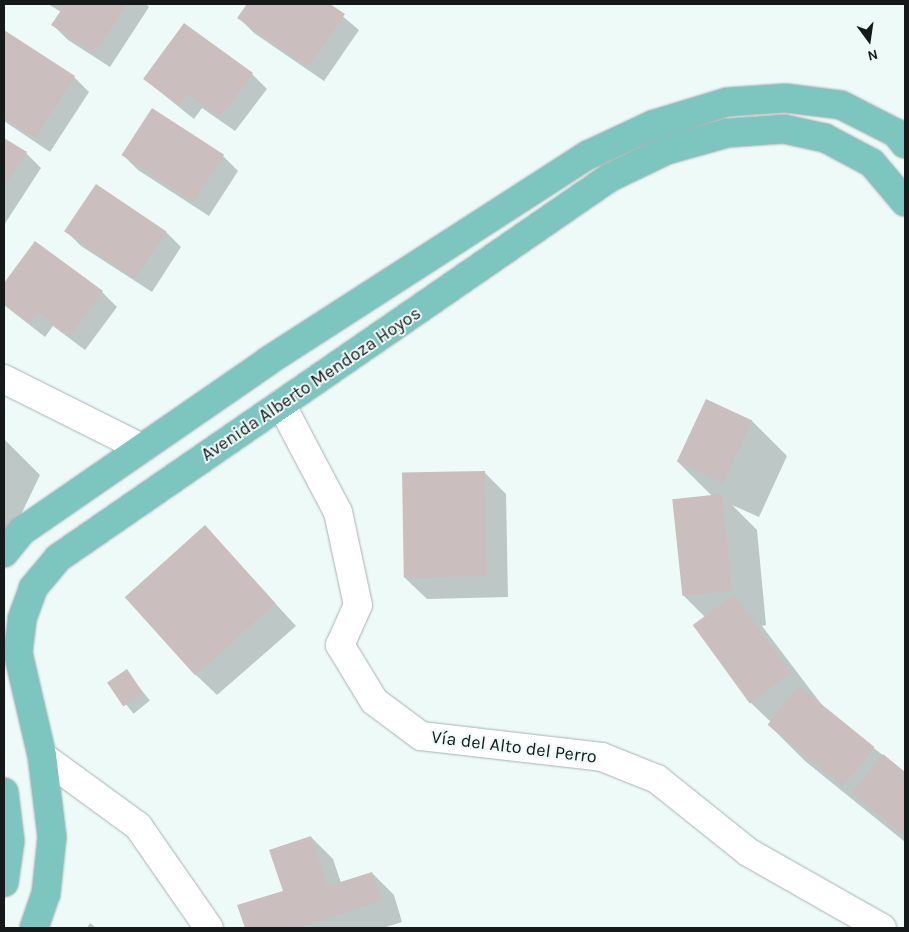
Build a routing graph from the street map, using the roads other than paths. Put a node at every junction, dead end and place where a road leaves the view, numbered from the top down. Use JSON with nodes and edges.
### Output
{"nodes":[{"id":1,"x":905,"y":144,"type":"edge"},
{"id":2,"x":905,"y":202,"type":"edge"},
{"id":3,"x":4,"y":379,"type":"edge"},
{"id":4,"x":281,"y":404,"type":"junction"},
{"id":5,"x":142,"y":448,"type":"junction"},
{"id":6,"x":4,"y":553,"type":"edge"},
{"id":7,"x":42,"y":756,"type":"junction"},
{"id":8,"x":4,"y":792,"type":"edge"},
{"id":9,"x":4,"y":883,"type":"edge"},
{"id":10,"x":34,"y":928,"type":"edge"},
{"id":11,"x":208,"y":928,"type":"edge"},
{"id":12,"x":882,"y":928,"type":"edge"}],
"edges":[{"from":1,"to":5,"type":"main road"},
{"from":2,"to":4,"type":"main road","name":"Avenida Alberto Mendoza Hoyos"},
{"from":3,"to":5,"type":"street"},
{"from":4,"to":7,"type":"main road","name":"Avenida Alberto Mendoza Hoyos"},
{"from":4,"to":12,"type":"street","name":"Vía del Alto del Perro"},
{"from":5,"to":6,"type":"main road"},
{"from":7,"to":10,"type":"main road","name":"Avenida Alberto Mendoza Hoyos"},
{"from":7,"to":11,"type":"street"},
{"from":8,"to":9,"type":"main road"}]}
